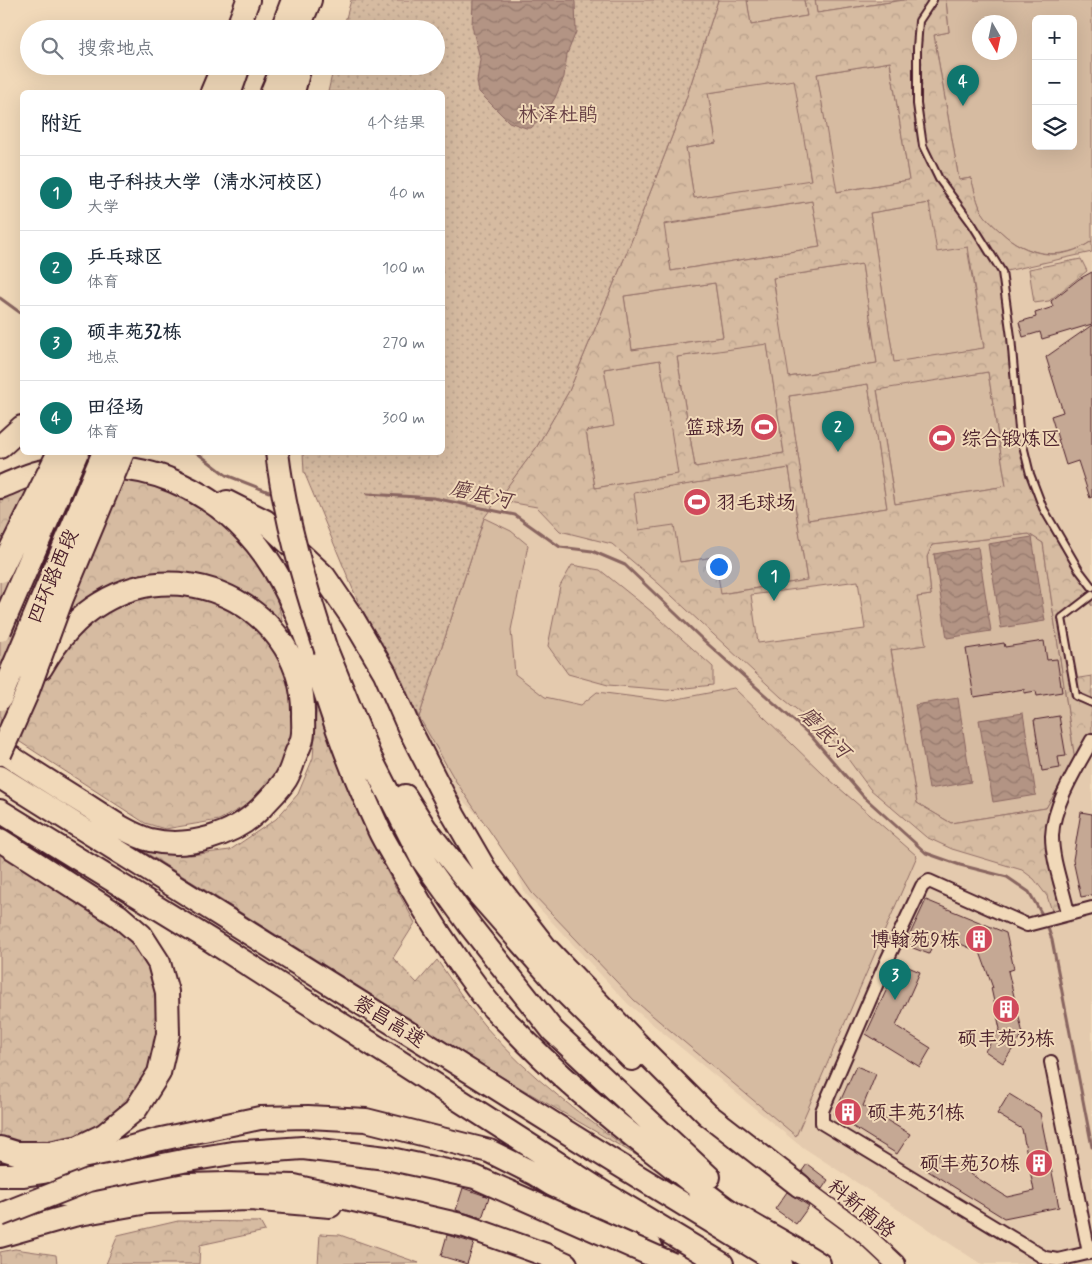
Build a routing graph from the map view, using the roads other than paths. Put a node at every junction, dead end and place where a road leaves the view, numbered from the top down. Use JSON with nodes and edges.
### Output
{"nodes":[{"id":1,"x":248,"y":0,"type":"edge"},
{"id":2,"x":264,"y":0,"type":"edge"},
{"id":3,"x":293,"y":0,"type":"edge"},
{"id":4,"x":310,"y":0,"type":"edge"},
{"id":5,"x":315,"y":0,"type":"edge"},
{"id":6,"x":933,"y":0,"type":"edge"},
{"id":7,"x":240,"y":20,"type":"edge"},
{"id":8,"x":256,"y":20,"type":"edge"},
{"id":9,"x":285,"y":20,"type":"edge"},
{"id":10,"x":302,"y":20,"type":"edge"},
{"id":11,"x":311,"y":20,"type":"edge"},
{"id":12,"x":231,"y":75,"type":"edge"},
{"id":13,"x":264,"y":75,"type":"edge"},
{"id":14,"x":279,"y":75,"type":"edge"},
{"id":15,"x":298,"y":75,"type":"edge"},
{"id":16,"x":222,"y":86,"type":"edge"},
{"id":17,"x":258,"y":90,"type":"edge"},
{"id":18,"x":273,"y":90,"type":"edge"},
{"id":19,"x":294,"y":90,"type":"edge"},
{"id":20,"x":20,"y":429,"type":"edge"},
{"id":21,"x":0,"y":447,"type":"edge"},
{"id":22,"x":58,"y":455,"type":"edge"},
{"id":23,"x":76,"y":455,"type":"edge"},
{"id":24,"x":103,"y":455,"type":"edge"},
{"id":25,"x":122,"y":455,"type":"edge"},
{"id":26,"x":277,"y":455,"type":"edge"},
{"id":27,"x":165,"y":478,"type":"junction"},
{"id":28,"x":0,"y":487,"type":"edge"},
{"id":29,"x":0,"y":571,"type":"edge"},
{"id":30,"x":1092,"y":586,"type":"edge"},
{"id":31,"x":1092,"y":595,"type":"edge"},
{"id":32,"x":0,"y":630,"type":"edge"},
{"id":33,"x":326,"y":650,"type":"junction"},
{"id":34,"x":27,"y":693,"type":"junction"},
{"id":35,"x":0,"y":698,"type":"edge"},
{"id":36,"x":1092,"y":703,"type":"edge"},
{"id":37,"x":1092,"y":740,"type":"edge"},
{"id":38,"x":0,"y":750,"type":"edge"},
{"id":39,"x":0,"y":754,"type":"edge"},
{"id":40,"x":0,"y":777,"type":"edge"},
{"id":41,"x":0,"y":811,"type":"edge"},
{"id":42,"x":0,"y":840,"type":"edge"},
{"id":43,"x":1092,"y":908,"type":"edge"},
{"id":44,"x":1064,"y":914,"type":"junction"},
{"id":45,"x":1051,"y":1062,"type":"dead end"},
{"id":46,"x":707,"y":1114,"type":"junction"},
{"id":47,"x":0,"y":1148,"type":"edge"},
{"id":48,"x":0,"y":1175,"type":"edge"},
{"id":49,"x":800,"y":1186,"type":"joint"},
{"id":50,"x":0,"y":1203,"type":"edge"},
{"id":51,"x":0,"y":1215,"type":"edge"},
{"id":52,"x":465,"y":1226,"type":"junction"},
{"id":53,"x":0,"y":1236,"type":"edge"},
{"id":54,"x":1091,"y":1253,"type":"edge"},
{"id":55,"x":786,"y":1255,"type":"edge"},
{"id":56,"x":566,"y":1264,"type":"edge"},
{"id":57,"x":672,"y":1264,"type":"edge"},
{"id":58,"x":676,"y":1264,"type":"edge"},
{"id":59,"x":722,"y":1264,"type":"edge"},
{"id":60,"x":819,"y":1264,"type":"edge"},
{"id":61,"x":896,"y":1264,"type":"edge"}],
"edges":[{"from":1,"to":7,"type":"highway"},
{"from":2,"to":8,"type":"highway"},
{"from":3,"to":9,"type":"highway"},
{"from":4,"to":10,"type":"highway"},
{"from":5,"to":11,"type":"highway"},
{"from":6,"to":30,"type":"lane"},
{"from":12,"to":16,"type":"highway"},
{"from":13,"to":17,"type":"highway"},
{"from":14,"to":18,"type":"highway"},
{"from":15,"to":19,"type":"highway"},
{"from":20,"to":21,"type":"highway"},
{"from":22,"to":29,"type":"highway","bridge":true},
{"from":23,"to":32,"type":"highway","name":"四环路西段","bridge":true},
{"from":24,"to":35,"type":"highway","name":"四环路西段","bridge":true},
{"from":25,"to":34,"type":"highway","bridge":true},
{"from":26,"to":33,"type":"highway","bridge":true},
{"from":27,"to":28,"type":"highway"},
{"from":27,"to":46,"type":"highway"},
{"from":27,"to":55,"type":"highway"},
{"from":31,"to":36,"type":"lane"},
{"from":33,"to":46,"type":"highway"},
{"from":33,"to":55,"type":"highway"},
{"from":34,"to":38,"type":"highway","bridge":true},
{"from":34,"to":39,"type":"highway","bridge":true},
{"from":37,"to":44,"type":"street"},
{"from":40,"to":55,"type":"highway","name":"蓉昌高速"},
{"from":41,"to":59,"type":"highway","name":"蓉昌高速"},
{"from":42,"to":47,"type":"highway"},
{"from":43,"to":44,"type":"street"},
{"from":44,"to":54,"type":"street"},
{"from":45,"to":54,"type":"street"},
{"from":46,"to":49,"type":"highway"},
{"from":48,"to":58,"type":"highway","bridge":true},
{"from":49,"to":61,"type":"main road","name":"科新南路"},
{"from":50,"to":52,"type":"highway"},
{"from":51,"to":57,"type":"highway","bridge":true},
{"from":52,"to":53,"type":"highway"},
{"from":52,"to":56,"type":"highway"},
{"from":55,"to":60,"type":"highway"}]}
